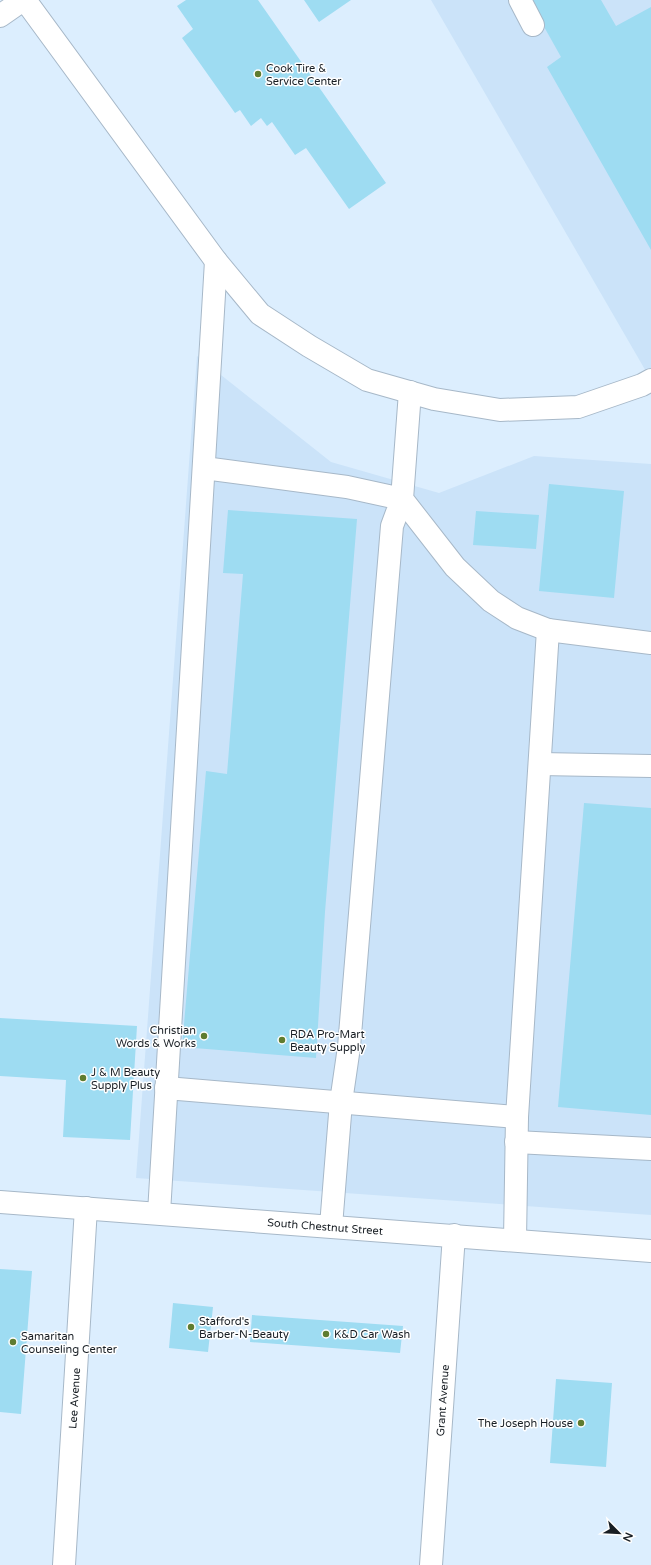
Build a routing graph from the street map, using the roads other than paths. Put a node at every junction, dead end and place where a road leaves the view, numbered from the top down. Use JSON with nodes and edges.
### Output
{"nodes":[{"id":1,"x":24,"y":0,"type":"edge"},
{"id":2,"x":520,"y":0,"type":"edge"},
{"id":3,"x":0,"y":16,"type":"edge"},
{"id":4,"x":533,"y":25,"type":"dead end"},
{"id":5,"x":216,"y":260,"type":"junction"},
{"id":6,"x":651,"y":380,"type":"edge"},
{"id":7,"x":410,"y":392,"type":"junction"},
{"id":8,"x":204,"y":468,"type":"junction"},
{"id":9,"x":402,"y":499,"type":"junction"},
{"id":10,"x":548,"y":630,"type":"junction"},
{"id":11,"x":651,"y":643,"type":"edge"},
{"id":12,"x":540,"y":764,"type":"junction"},
{"id":13,"x":651,"y":766,"type":"edge"},
{"id":14,"x":166,"y":1088,"type":"junction"},
{"id":15,"x":341,"y":1102,"type":"junction"},
{"id":16,"x":517,"y":1117,"type":"junction"},
{"id":17,"x":516,"y":1142,"type":"junction"},
{"id":18,"x":651,"y":1149,"type":"edge"},
{"id":19,"x":0,"y":1202,"type":"edge"},
{"id":20,"x":86,"y":1208,"type":"junction"},
{"id":21,"x":159,"y":1213,"type":"junction"},
{"id":22,"x":331,"y":1226,"type":"junction"},
{"id":23,"x":454,"y":1235,"type":"junction"},
{"id":24,"x":515,"y":1240,"type":"junction"},
{"id":25,"x":651,"y":1250,"type":"edge"},
{"id":26,"x":64,"y":1565,"type":"edge"},
{"id":27,"x":431,"y":1565,"type":"edge"}],
"edges":[{"from":1,"to":3,"type":"main road"},
{"from":1,"to":5,"type":"main road"},
{"from":2,"to":4,"type":"main road"},
{"from":5,"to":7,"type":"main road"},
{"from":5,"to":8,"type":"main road"},
{"from":6,"to":7,"type":"main road"},
{"from":7,"to":9,"type":"main road"},
{"from":8,"to":9,"type":"main road"},
{"from":8,"to":14,"type":"main road"},
{"from":9,"to":10,"type":"main road"},
{"from":9,"to":15,"type":"main road"},
{"from":10,"to":11,"type":"main road"},
{"from":10,"to":12,"type":"main road"},
{"from":12,"to":13,"type":"main road"},
{"from":12,"to":16,"type":"main road"},
{"from":14,"to":15,"type":"main road"},
{"from":14,"to":21,"type":"main road"},
{"from":15,"to":16,"type":"main road"},
{"from":15,"to":22,"type":"main road"},
{"from":16,"to":17,"type":"main road"},
{"from":17,"to":18,"type":"main road"},
{"from":17,"to":24,"type":"main road"},
{"from":19,"to":20,"type":"main road","name":"South Chestnut Street"},
{"from":20,"to":21,"type":"main road","name":"South Chestnut Street"},
{"from":20,"to":26,"type":"main road","name":"Lee Avenue"},
{"from":21,"to":22,"type":"main road","name":"South Chestnut Street"},
{"from":22,"to":23,"type":"main road","name":"South Chestnut Street"},
{"from":23,"to":24,"type":"main road","name":"South Chestnut Street"},
{"from":23,"to":27,"type":"main road","name":"Grant Avenue"},
{"from":24,"to":25,"type":"main road","name":"South Chestnut Street"}]}
